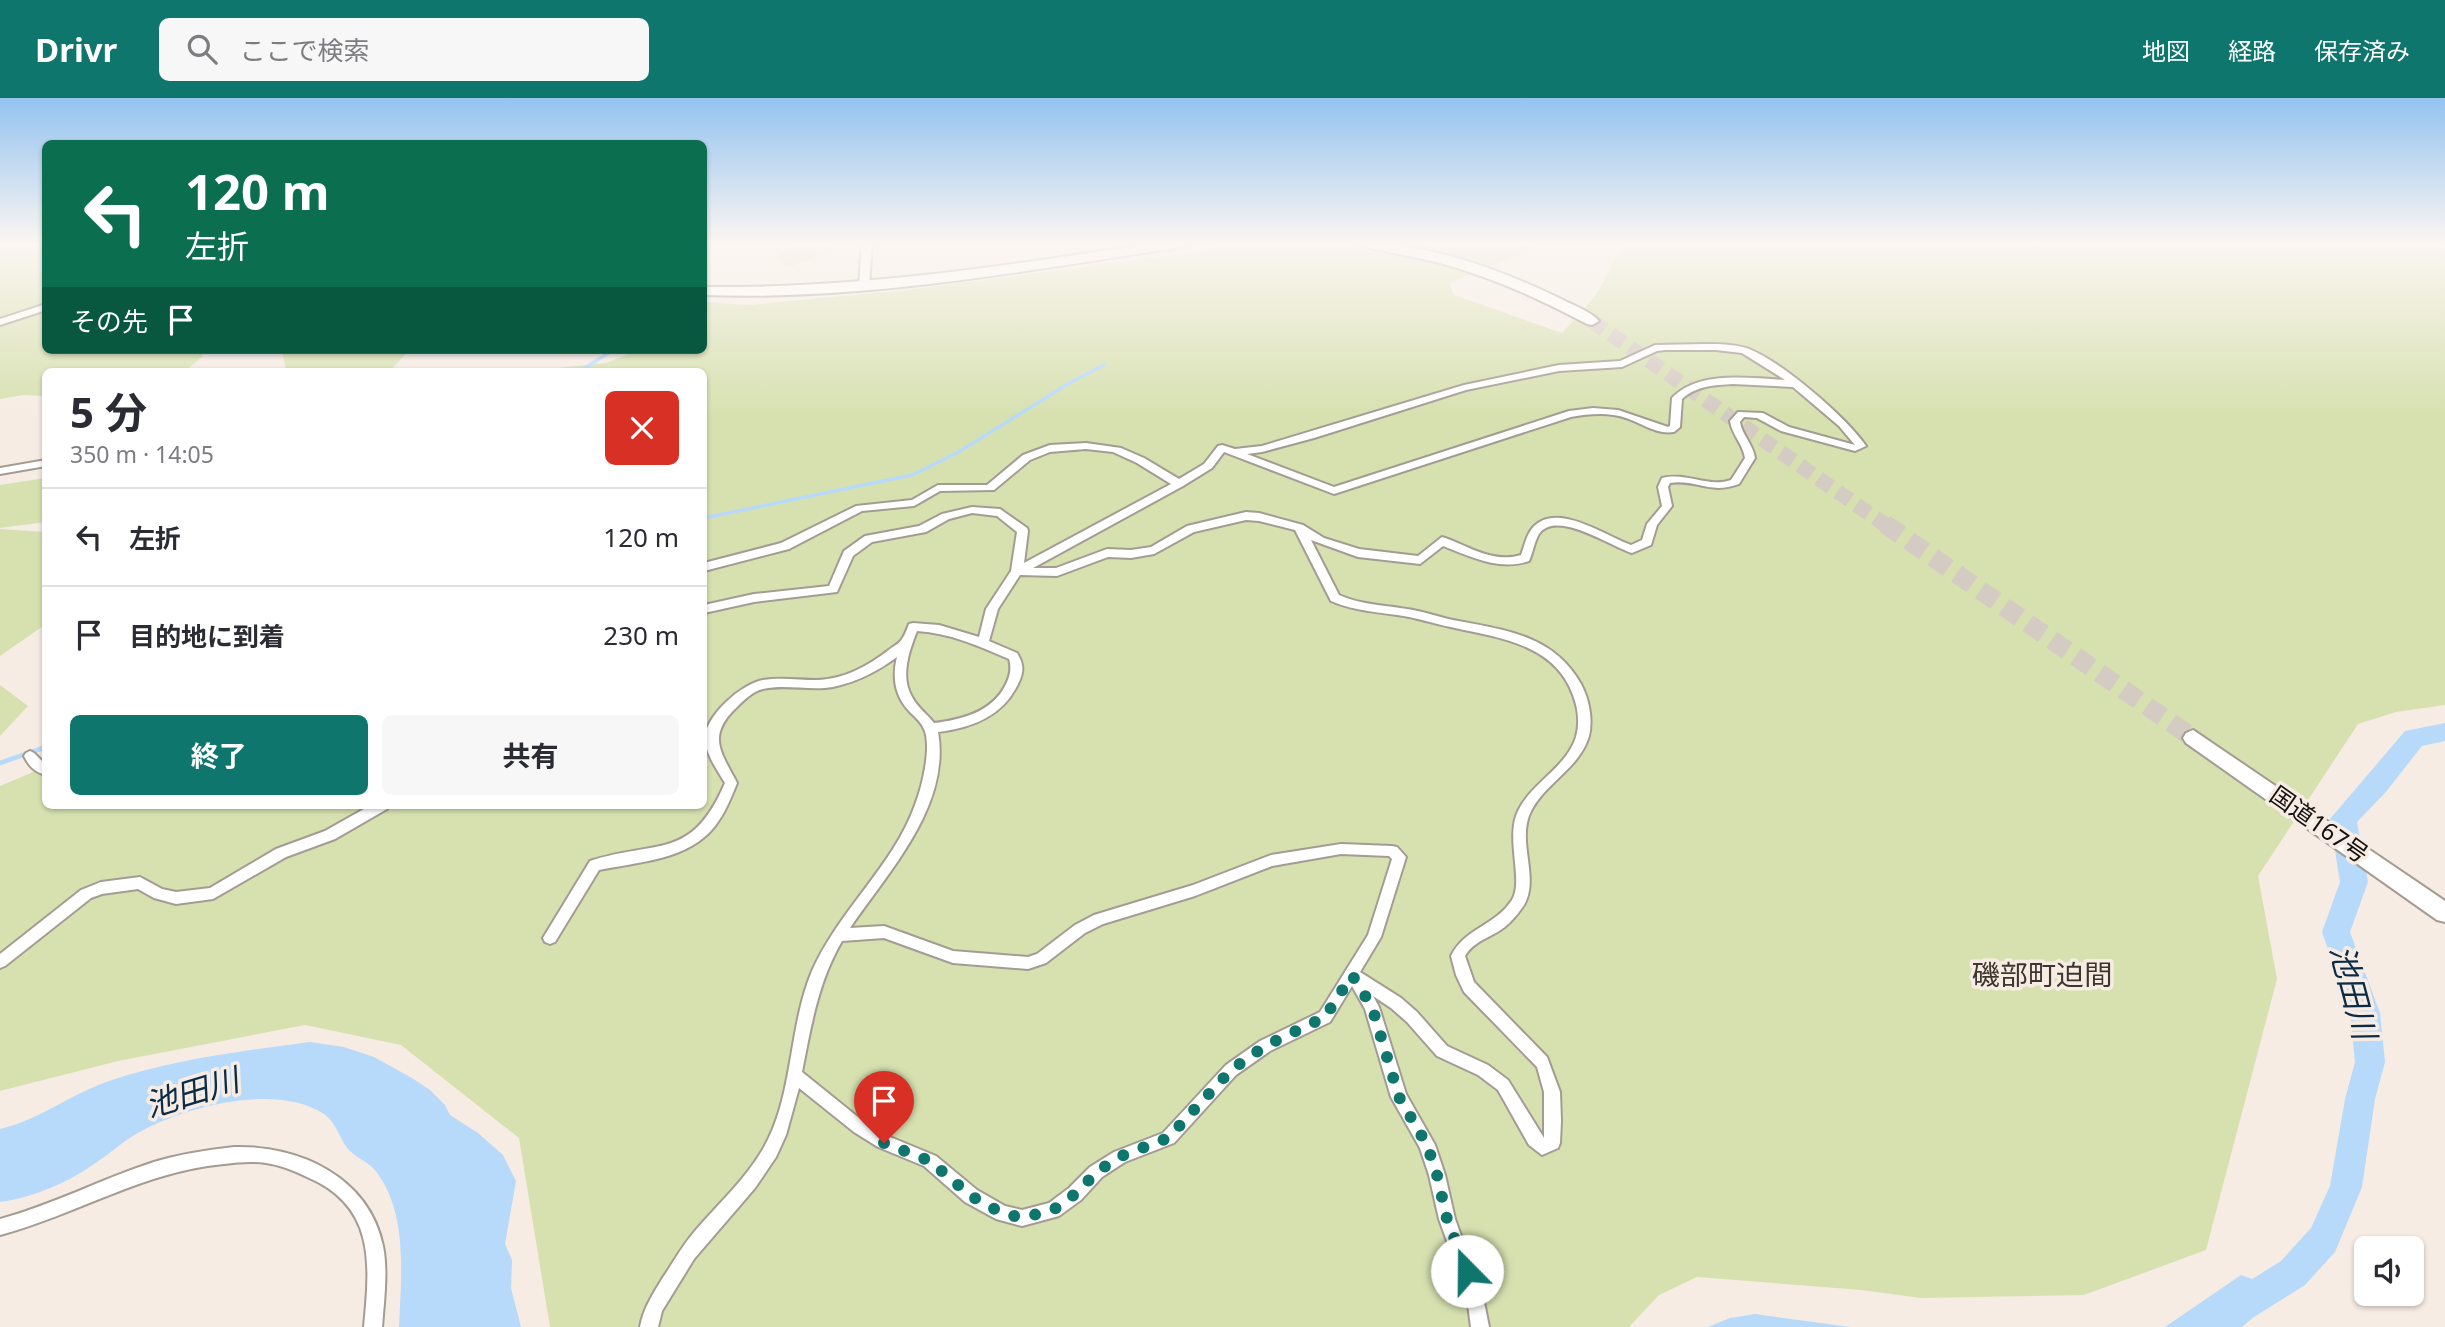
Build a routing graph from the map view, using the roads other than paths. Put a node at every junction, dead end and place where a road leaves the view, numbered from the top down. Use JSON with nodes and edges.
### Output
{"nodes":[{"id":1,"x":1553,"y":300,"type":"edge"},
{"id":2,"x":42,"y":308,"type":"edge"},
{"id":3,"x":1592,"y":321,"type":"tunnel mouth"},
{"id":4,"x":0,"y":322,"type":"edge"},
{"id":5,"x":1796,"y":384,"type":"junction"},
{"id":6,"x":1236,"y":452,"type":"junction"},
{"id":7,"x":42,"y":464,"type":"edge"},
{"id":8,"x":0,"y":471,"type":"edge"},
{"id":9,"x":1179,"y":484,"type":"junction"},
{"id":10,"x":1298,"y":528,"type":"junction"},
{"id":11,"x":707,"y":566,"type":"edge"},
{"id":12,"x":1017,"y":571,"type":"junction"},
{"id":13,"x":707,"y":608,"type":"edge"},
{"id":14,"x":906,"y":643,"type":"junction"},
{"id":15,"x":983,"y":643,"type":"junction"},
{"id":16,"x":931,"y":728,"type":"junction"},
{"id":17,"x":2193,"y":738,"type":"tunnel mouth"},
{"id":18,"x":30,"y":756,"type":"dead end"},
{"id":19,"x":42,"y":769,"type":"edge"},
{"id":20,"x":375,"y":809,"type":"edge"},
{"id":21,"x":2445,"y":913,"type":"edge"},
{"id":22,"x":839,"y":935,"type":"junction"},
{"id":23,"x":550,"y":938,"type":"dead end"},
{"id":24,"x":0,"y":962,"type":"edge"},
{"id":25,"x":1352,"y":975,"type":"junction"},
{"id":26,"x":794,"y":1075,"type":"junction"},
{"id":27,"x":0,"y":1227,"type":"edge"},
{"id":28,"x":373,"y":1327,"type":"edge"},
{"id":29,"x":649,"y":1327,"type":"edge"},
{"id":30,"x":1480,"y":1327,"type":"edge"}],
"edges":[{"from":1,"to":3,"type":"highway"},
{"from":2,"to":4,"type":"street"},
{"from":5,"to":6,"type":"street"},
{"from":5,"to":6,"type":"street"},
{"from":5,"to":10,"type":"street"},
{"from":6,"to":9,"type":"street"},
{"from":7,"to":8,"type":"street"},
{"from":9,"to":11,"type":"street"},
{"from":9,"to":12,"type":"street"},
{"from":10,"to":12,"type":"street"},
{"from":10,"to":25,"type":"street"},
{"from":12,"to":13,"type":"street"},
{"from":12,"to":15,"type":"street"},
{"from":14,"to":15,"type":"street"},
{"from":14,"to":16,"type":"street"},
{"from":14,"to":23,"type":"street"},
{"from":15,"to":16,"type":"street"},
{"from":16,"to":22,"type":"street"},
{"from":17,"to":21,"type":"highway","name":"国道167号"},
{"from":18,"to":19,"type":"street"},
{"from":20,"to":24,"type":"street"},
{"from":22,"to":25,"type":"street"},
{"from":22,"to":26,"type":"street"},
{"from":25,"to":26,"type":"street"},
{"from":25,"to":30,"type":"street"},
{"from":26,"to":29,"type":"street"},
{"from":27,"to":28,"type":"street"}]}
